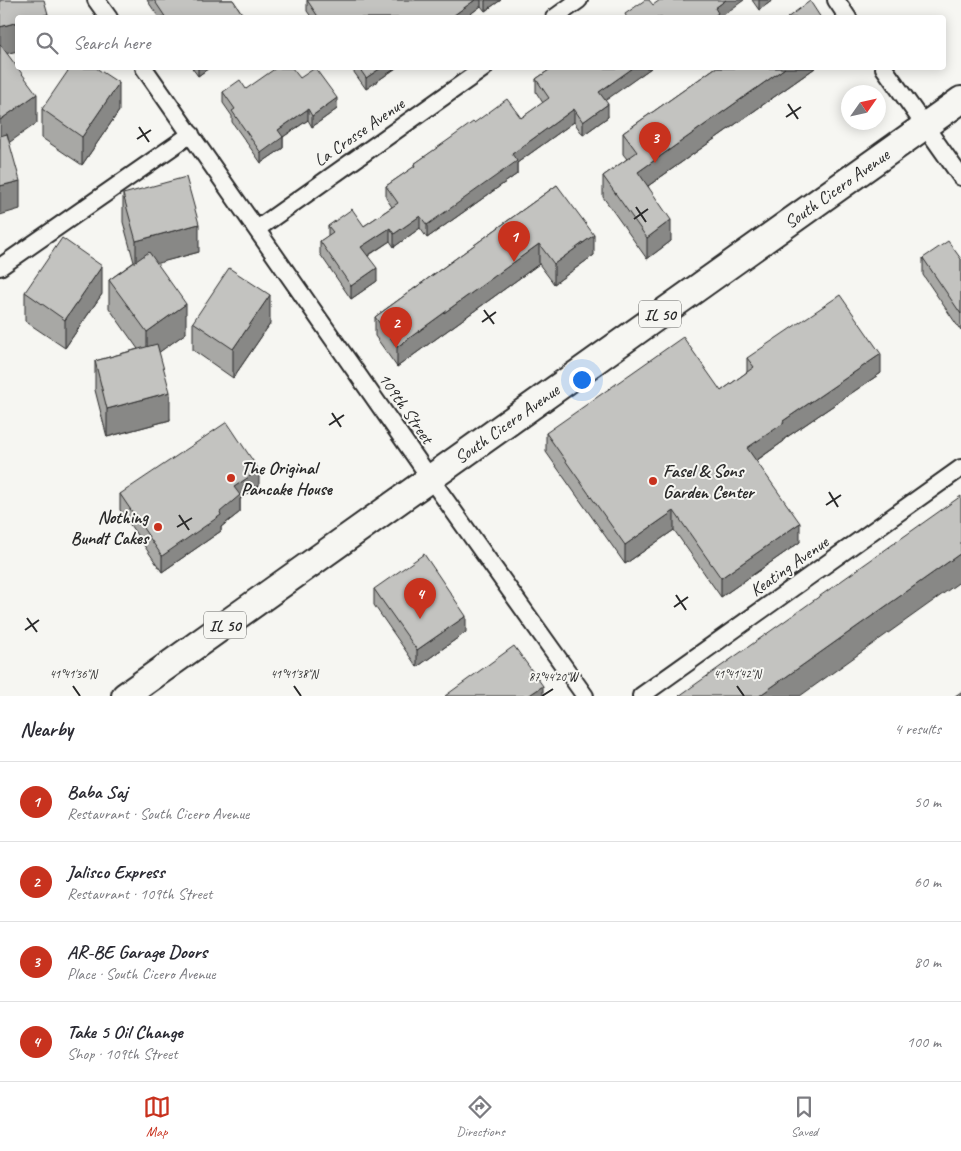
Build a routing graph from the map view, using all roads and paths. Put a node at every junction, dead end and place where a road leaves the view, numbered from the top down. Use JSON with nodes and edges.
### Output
{"nodes":[{"id":1,"x":96,"y":0,"type":"edge"},
{"id":2,"x":579,"y":0,"type":"edge"},
{"id":3,"x":836,"y":0,"type":"edge"},
{"id":4,"x":106,"y":15,"type":"edge"},
{"id":5,"x":558,"y":15,"type":"edge"},
{"id":6,"x":846,"y":15,"type":"edge"},
{"id":7,"x":145,"y":70,"type":"edge"},
{"id":8,"x":481,"y":70,"type":"edge"},
{"id":9,"x":885,"y":70,"type":"edge"},
{"id":10,"x":961,"y":100,"type":"edge"},
{"id":11,"x":925,"y":126,"type":"junction"},
{"id":12,"x":191,"y":134,"type":"junction"},
{"id":13,"x":961,"y":177,"type":"edge"},
{"id":14,"x":257,"y":229,"type":"junction"},
{"id":15,"x":0,"y":267,"type":"edge"},
{"id":16,"x":961,"y":468,"type":"edge"},
{"id":17,"x":430,"y":478,"type":"junction"},
{"id":18,"x":125,"y":696,"type":"edge"},
{"id":19,"x":585,"y":696,"type":"edge"},
{"id":20,"x":641,"y":696,"type":"edge"}],
"edges":[{"from":1,"to":4,"type":"street"},
{"from":2,"to":5,"type":"street"},
{"from":3,"to":6,"type":"street"},
{"from":7,"to":12,"type":"street","name":"109th Street"},
{"from":8,"to":14,"type":"street","name":"La Crosse Avenue"},
{"from":9,"to":11,"type":"street"},
{"from":10,"to":11,"type":"main road","name":"South Cicero Avenue","number":"IL 50"},
{"from":11,"to":13,"type":"street"},
{"from":11,"to":17,"type":"main road","name":"South Cicero Avenue","number":"IL 50"},
{"from":12,"to":14,"type":"street","name":"109th Street"},
{"from":12,"to":15,"type":"street"},
{"from":14,"to":17,"type":"street","name":"109th Street"},
{"from":16,"to":20,"type":"street","name":"Keating Avenue"},
{"from":17,"to":18,"type":"main road","name":"South Cicero Avenue","number":"IL 50"},
{"from":17,"to":19,"type":"street","name":"109th Street"}]}
